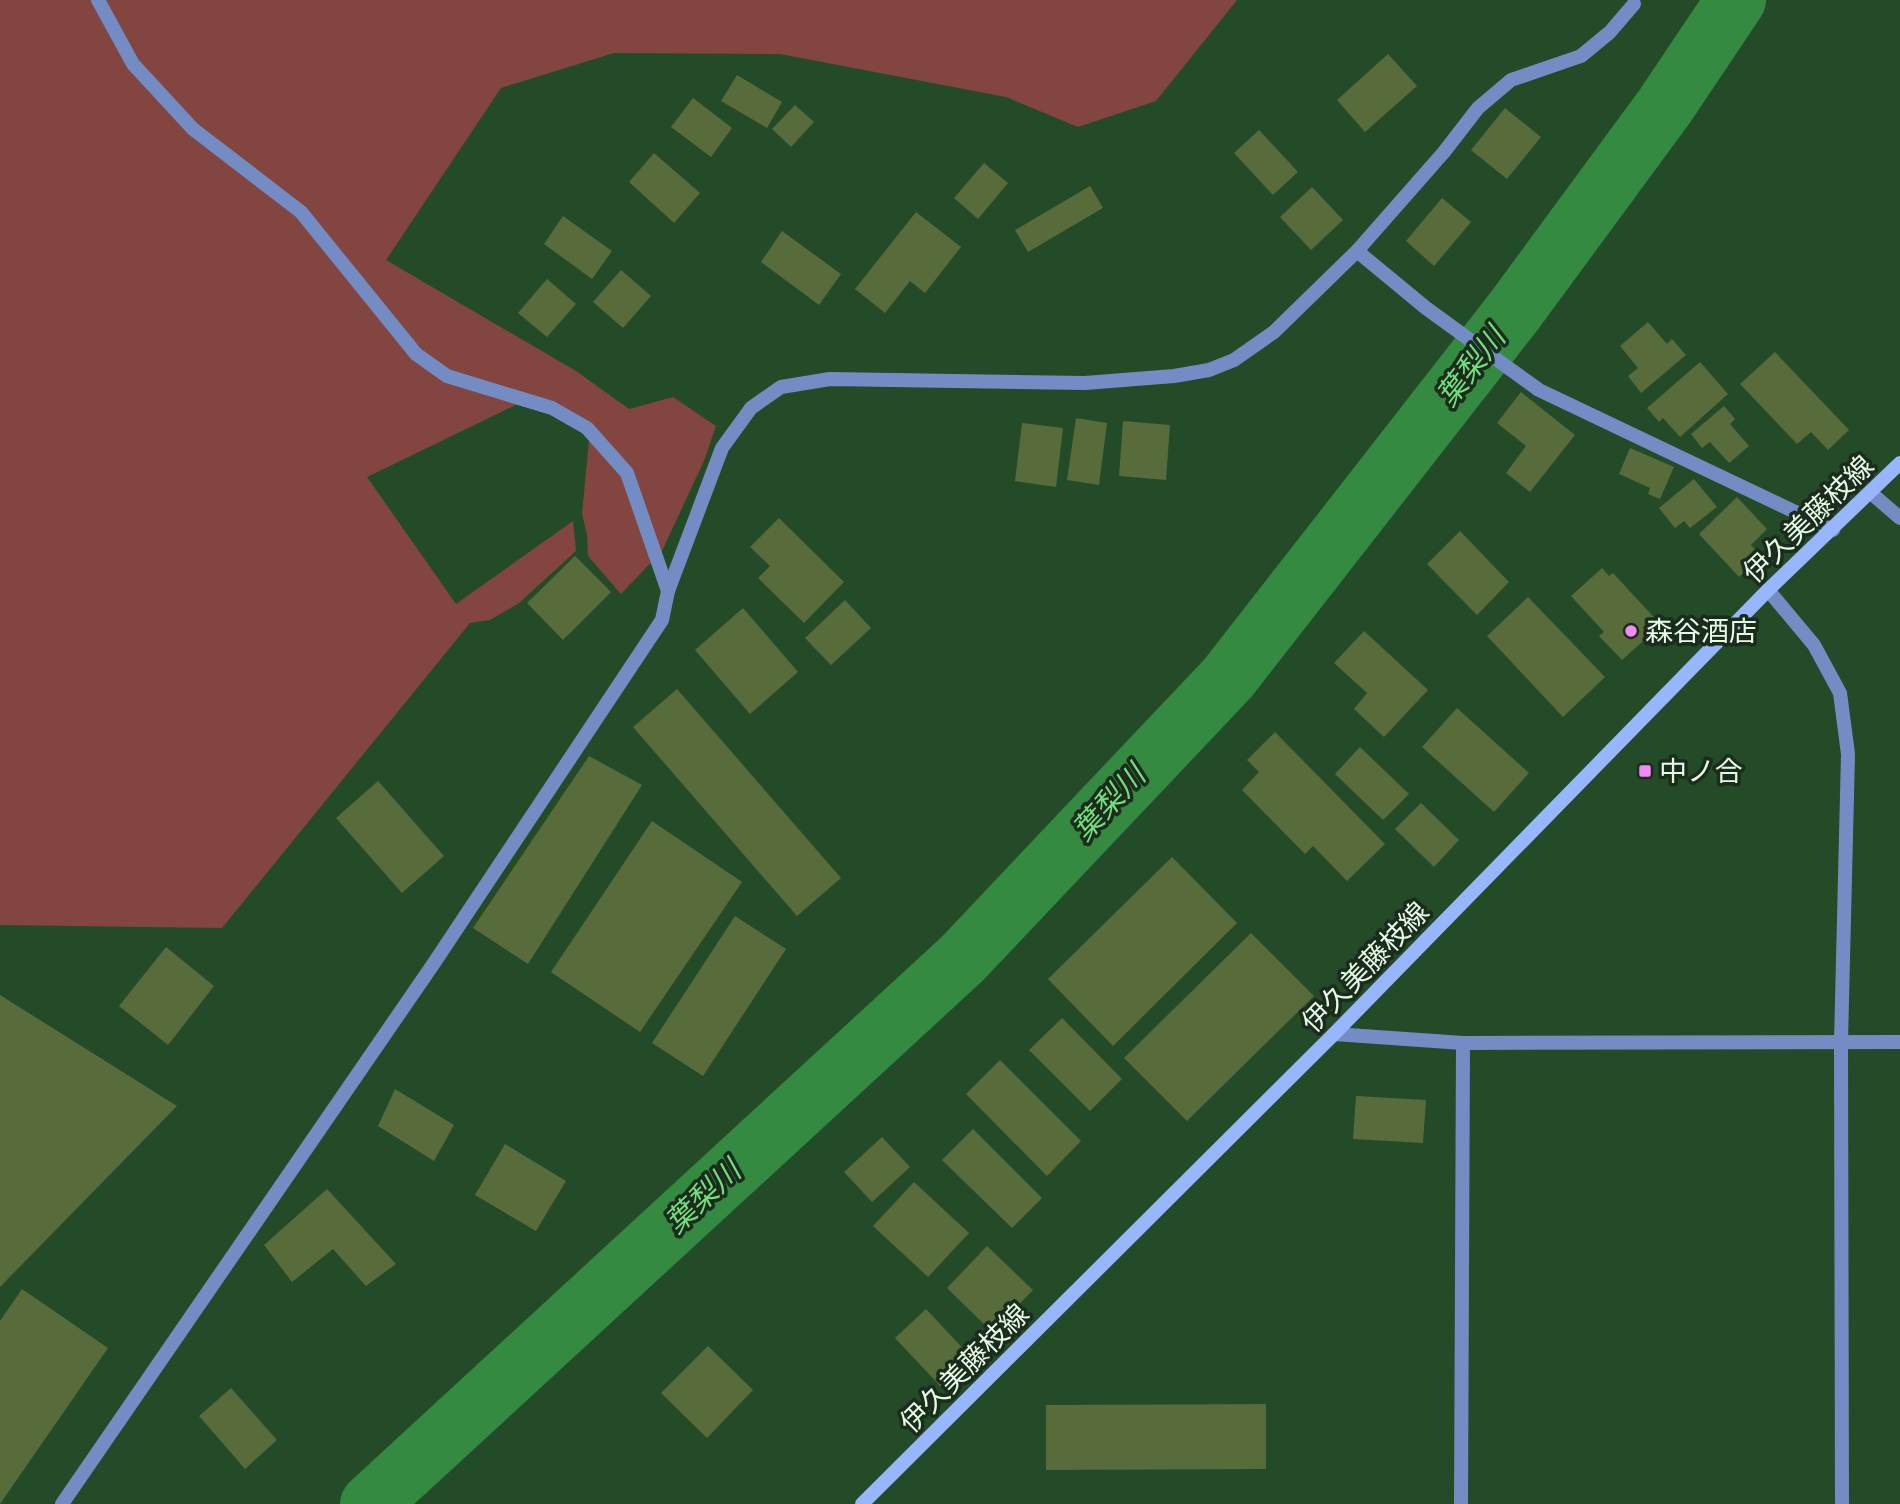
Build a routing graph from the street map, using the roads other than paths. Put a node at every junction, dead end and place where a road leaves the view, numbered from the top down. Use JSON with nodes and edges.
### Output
{"nodes":[{"id":1,"x":98,"y":0,"type":"edge"},
{"id":2,"x":1634,"y":4,"type":"dead end"},
{"id":3,"x":1357,"y":251,"type":"junction"},
{"id":4,"x":1900,"y":463,"type":"edge"},
{"id":5,"x":1871,"y":493,"type":"junction"},
{"id":6,"x":1900,"y":518,"type":"edge"},
{"id":7,"x":1833,"y":530,"type":"junction"},
{"id":8,"x":1768,"y":590,"type":"junction"},
{"id":9,"x":668,"y":591,"type":"junction"},
{"id":10,"x":1334,"y":1034,"type":"junction"},
{"id":11,"x":1841,"y":1042,"type":"junction"},
{"id":12,"x":1900,"y":1042,"type":"edge"},
{"id":13,"x":1464,"y":1043,"type":"junction"},
{"id":14,"x":62,"y":1504,"type":"edge"},
{"id":15,"x":863,"y":1504,"type":"edge"},
{"id":16,"x":1461,"y":1504,"type":"edge"},
{"id":17,"x":1842,"y":1504,"type":"edge"}],
"edges":[{"from":1,"to":9,"type":"street"},
{"from":2,"to":3,"type":"street"},
{"from":3,"to":7,"type":"street"},
{"from":3,"to":9,"type":"street"},
{"from":4,"to":5,"type":"main road","name":"伊久美藤枝線"},
{"from":5,"to":6,"type":"street"},
{"from":5,"to":7,"type":"main road","name":"伊久美藤枝線"},
{"from":7,"to":8,"type":"main road","name":"伊久美藤枝線"},
{"from":8,"to":10,"type":"main road","name":"伊久美藤枝線"},
{"from":8,"to":11,"type":"street"},
{"from":9,"to":14,"type":"street"},
{"from":10,"to":13,"type":"street"},
{"from":10,"to":15,"type":"main road","name":"伊久美藤枝線"},
{"from":11,"to":12,"type":"street"},
{"from":11,"to":13,"type":"street"},
{"from":11,"to":17,"type":"street"},
{"from":13,"to":16,"type":"street"}]}
